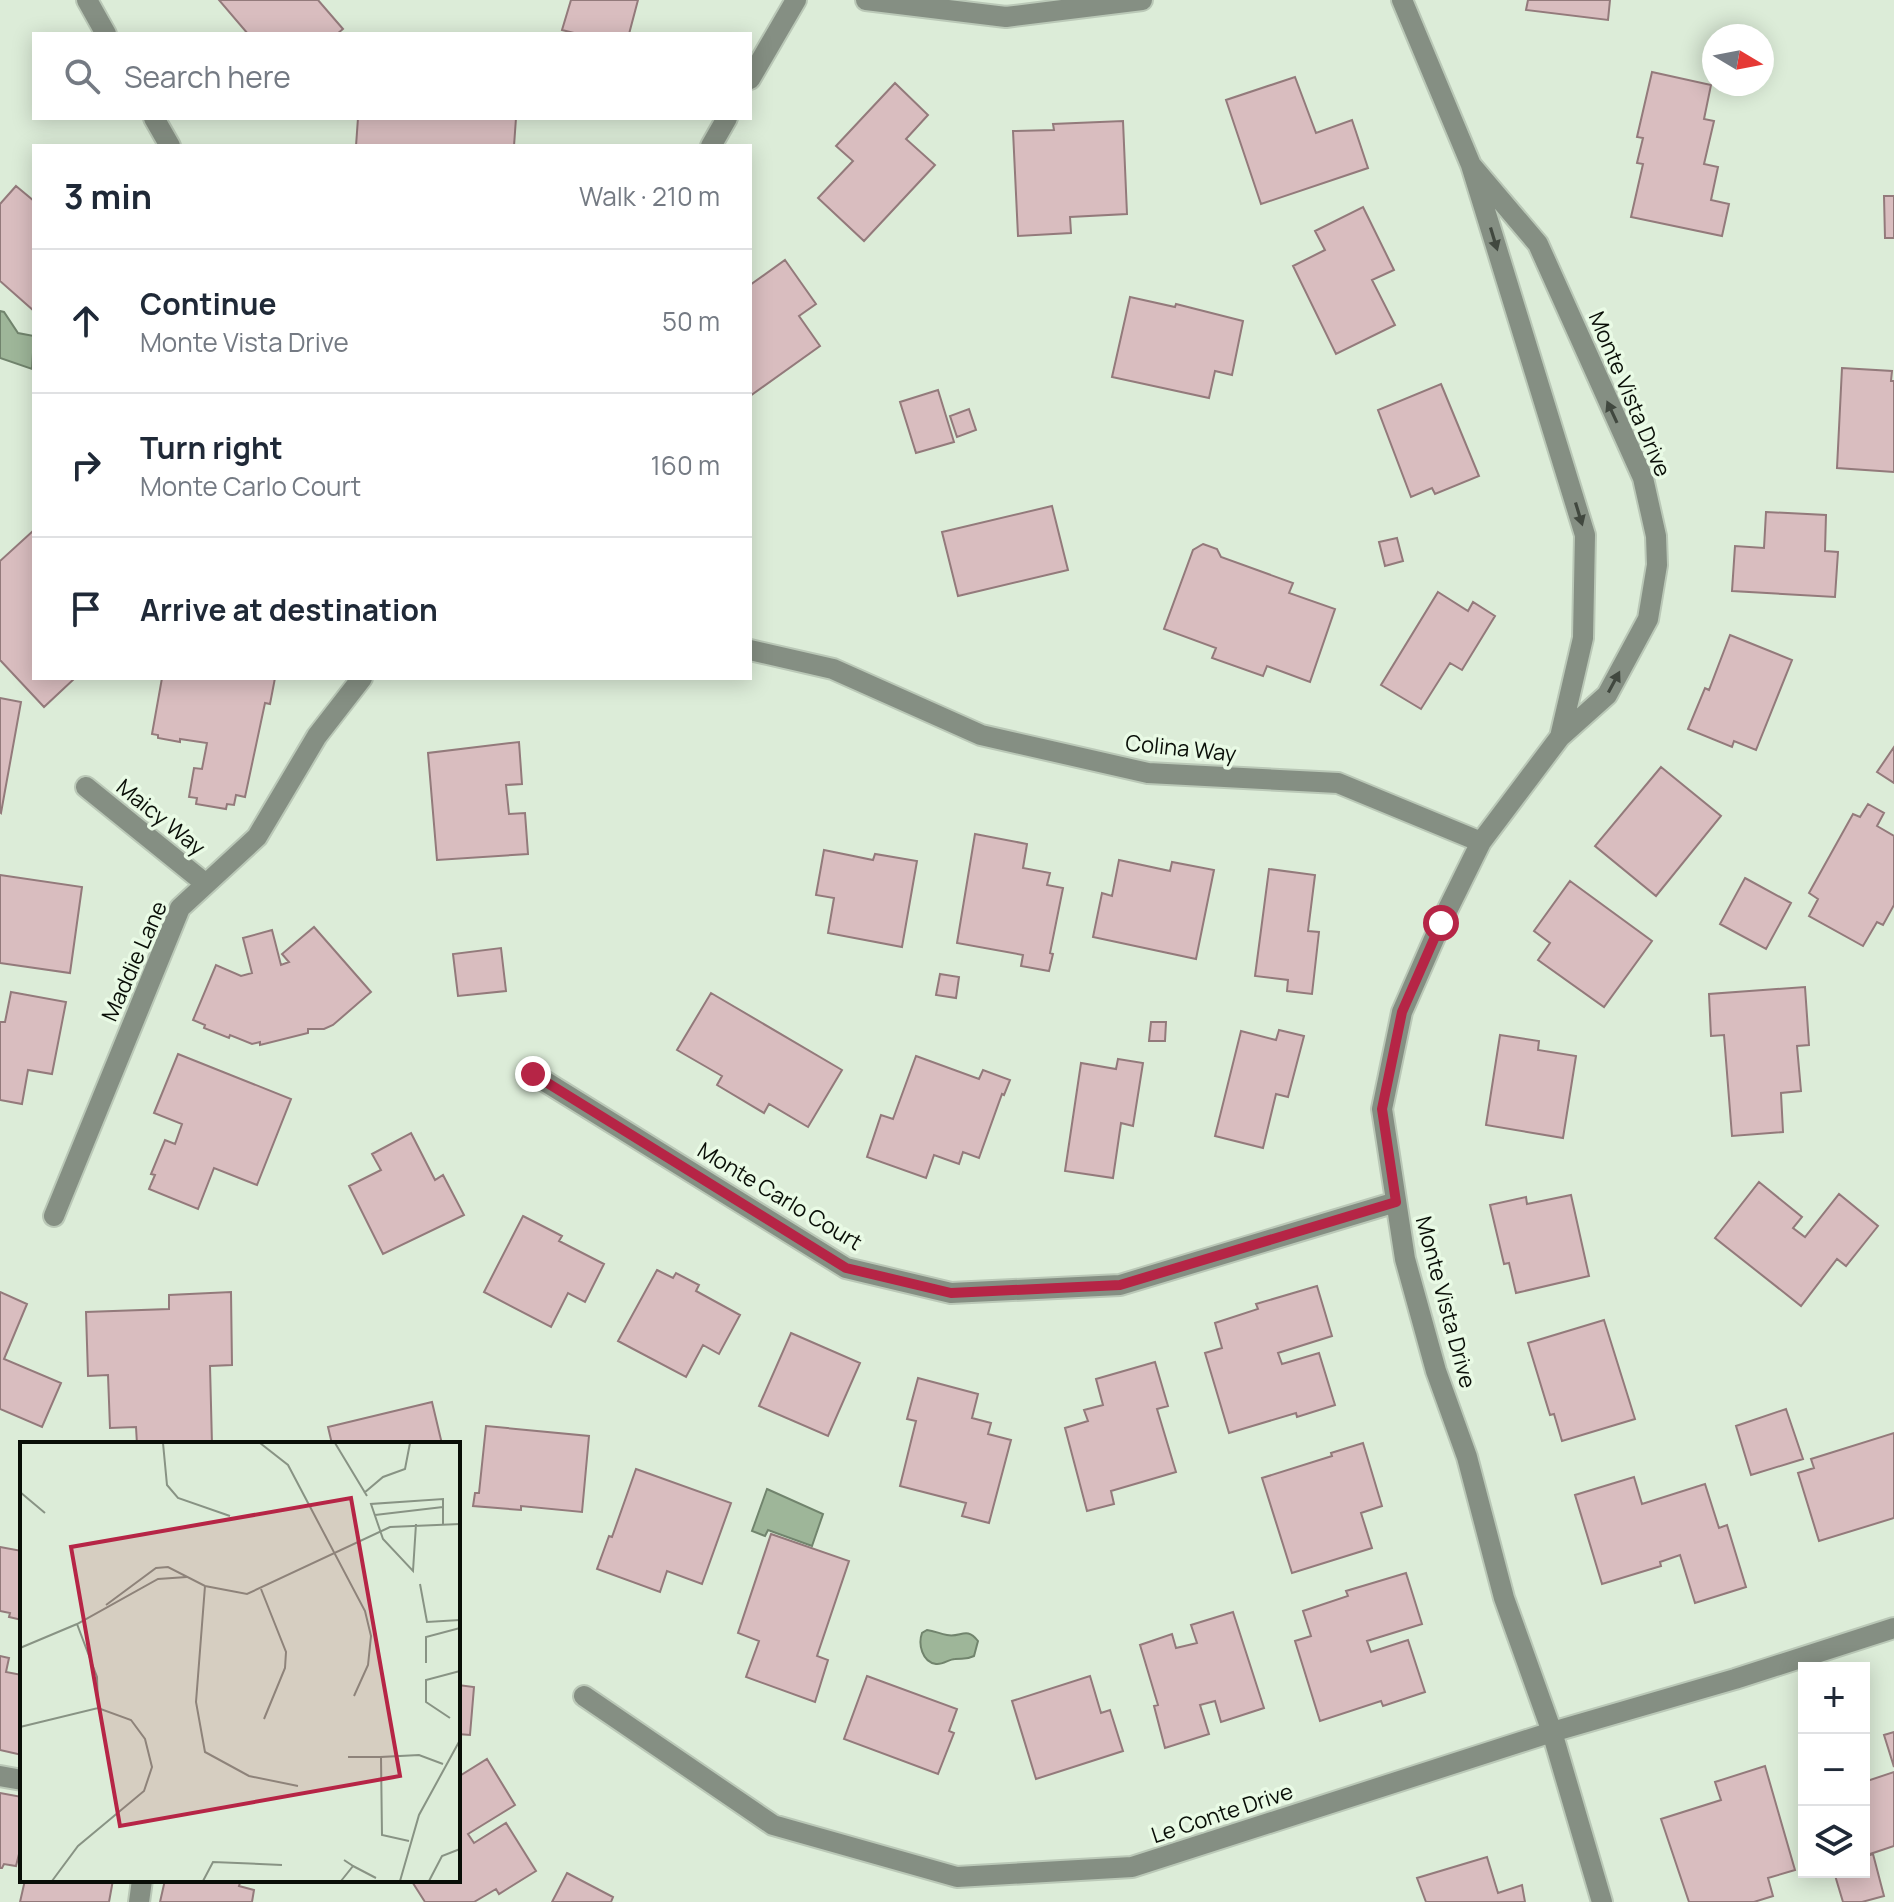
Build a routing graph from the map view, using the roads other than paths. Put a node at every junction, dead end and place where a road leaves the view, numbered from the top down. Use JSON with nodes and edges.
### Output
{"nodes":[{"id":1,"x":87,"y":0,"type":"edge"},
{"id":2,"x":796,"y":0,"type":"edge"},
{"id":3,"x":866,"y":0,"type":"edge"},
{"id":4,"x":1142,"y":0,"type":"edge"},
{"id":5,"x":1402,"y":0,"type":"edge"},
{"id":6,"x":105,"y":32,"type":"edge"},
{"id":7,"x":752,"y":76,"type":"edge"},
{"id":8,"x":155,"y":120,"type":"edge"},
{"id":9,"x":726,"y":120,"type":"edge"},
{"id":10,"x":169,"y":144,"type":"edge"},
{"id":11,"x":712,"y":144,"type":"edge"},
{"id":12,"x":1471,"y":165,"type":"junction"},
{"id":13,"x":752,"y":650,"type":"edge"},
{"id":14,"x":360,"y":680,"type":"edge"},
{"id":15,"x":1560,"y":737,"type":"junction"},
{"id":16,"x":86,"y":787,"type":"dead end"},
{"id":17,"x":1481,"y":842,"type":"junction"},
{"id":18,"x":206,"y":884,"type":"junction"},
{"id":19,"x":533,"y":1074,"type":"dead end"},
{"id":20,"x":1396,"y":1202,"type":"junction"},
{"id":21,"x":54,"y":1216,"type":"dead end"},
{"id":22,"x":1894,"y":1628,"type":"edge"},
{"id":23,"x":584,"y":1696,"type":"dead end"},
{"id":24,"x":1552,"y":1732,"type":"junction"},
{"id":25,"x":0,"y":1776,"type":"edge"},
{"id":26,"x":20,"y":1780,"type":"edge"},
{"id":27,"x":142,"y":1882,"type":"edge"},
{"id":28,"x":139,"y":1902,"type":"edge"},
{"id":29,"x":1602,"y":1902,"type":"edge"}],
"edges":[{"from":1,"to":6,"type":"street"},
{"from":2,"to":7,"type":"street"},
{"from":3,"to":4,"type":"street"},
{"from":5,"to":12,"type":"street","name":"Monte Vista Drive"},
{"from":8,"to":10,"type":"street"},
{"from":9,"to":11,"type":"street"},
{"from":12,"to":15,"type":"street","name":"Monte Vista Drive","one_way":true},
{"from":15,"to":12,"type":"street","name":"Monte Vista Drive","one_way":true},
{"from":13,"to":17,"type":"street","name":"Colina Way"},
{"from":14,"to":18,"type":"street","name":"Maddie Lane"},
{"from":15,"to":17,"type":"street","name":"Monte Vista Drive"},
{"from":16,"to":18,"type":"street","name":"Maicy Way"},
{"from":17,"to":20,"type":"street","name":"Monte Vista Drive"},
{"from":18,"to":21,"type":"street","name":"Maddie Lane"},
{"from":19,"to":20,"type":"street","name":"Monte Carlo Court"},
{"from":20,"to":24,"type":"street","name":"Monte Vista Drive"},
{"from":22,"to":24,"type":"street","name":"Le Conte Drive"},
{"from":23,"to":24,"type":"street","name":"Le Conte Drive"},
{"from":24,"to":29,"type":"street","name":"Monte Vista Drive"},
{"from":25,"to":26,"type":"street"},
{"from":27,"to":28,"type":"street"}]}
